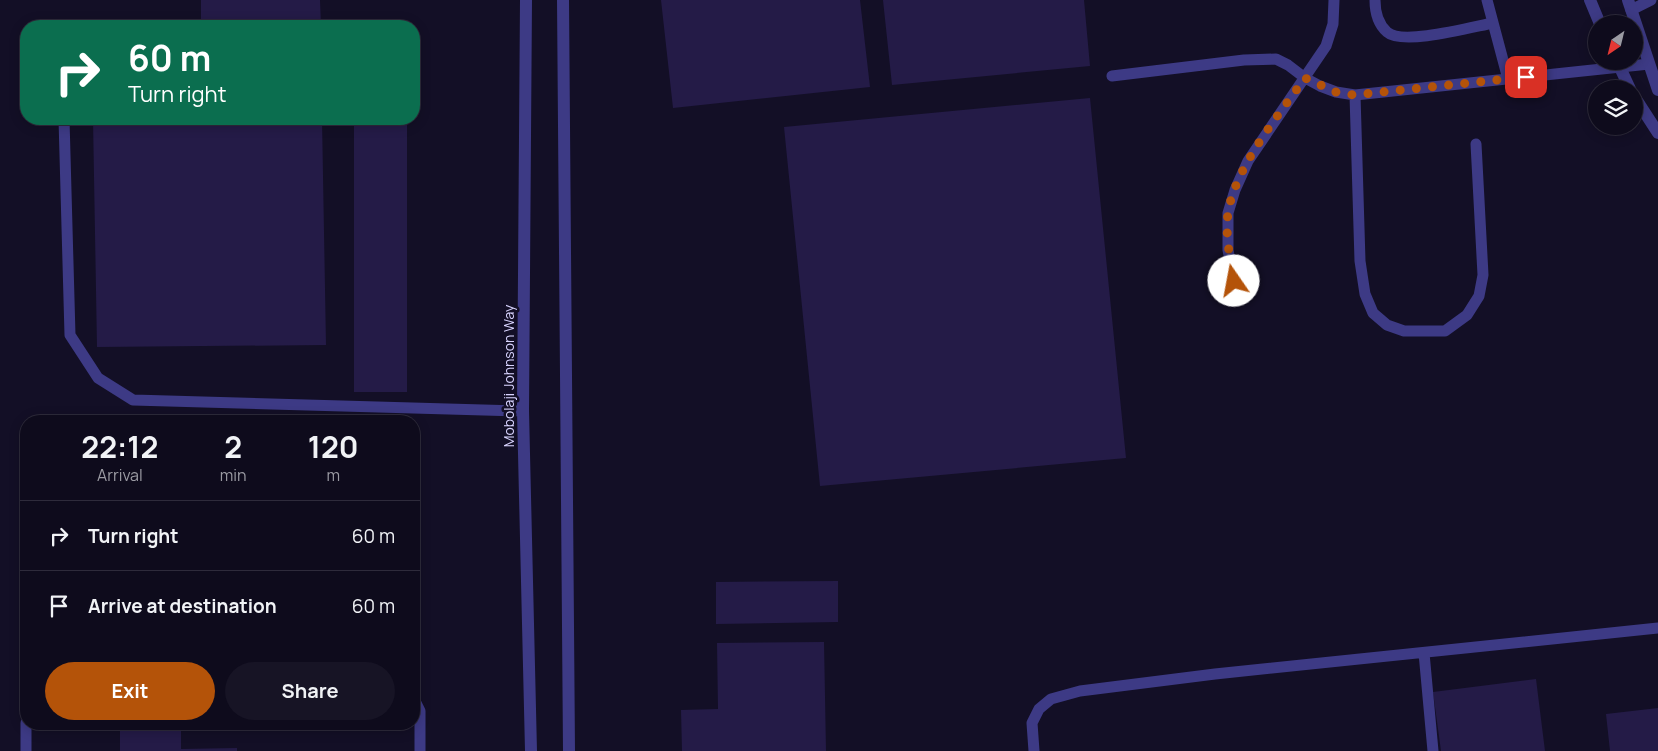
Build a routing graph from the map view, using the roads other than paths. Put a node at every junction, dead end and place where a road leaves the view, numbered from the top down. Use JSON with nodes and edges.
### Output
{"nodes":[{"id":1,"x":526,"y":0,"type":"edge"},
{"id":2,"x":563,"y":0,"type":"edge"},
{"id":3,"x":1334,"y":0,"type":"edge"},
{"id":4,"x":1375,"y":0,"type":"edge"},
{"id":5,"x":1487,"y":0,"type":"edge"},
{"id":6,"x":1590,"y":0,"type":"edge"},
{"id":7,"x":1651,"y":0,"type":"edge"},
{"id":8,"x":1629,"y":5,"type":"edge"},
{"id":9,"x":1596,"y":15,"type":"edge"},
{"id":10,"x":1493,"y":24,"type":"junction"},
{"id":11,"x":1643,"y":64,"type":"edge"},
{"id":12,"x":1649,"y":64,"type":"junction"},
{"id":13,"x":1588,"y":67,"type":"edge"},
{"id":14,"x":1112,"y":76,"type":"dead end"},
{"id":15,"x":1305,"y":78,"type":"junction"},
{"id":16,"x":1508,"y":79,"type":"junction"},
{"id":17,"x":1658,"y":90,"type":"edge"},
{"id":18,"x":1354,"y":95,"type":"junction"},
{"id":19,"x":1643,"y":110,"type":"edge"},
{"id":20,"x":64,"y":125,"type":"edge"},
{"id":21,"x":1658,"y":133,"type":"edge"},
{"id":22,"x":1476,"y":144,"type":"dead end"},
{"id":23,"x":1234,"y":281,"type":"dead end"},
{"id":24,"x":523,"y":411,"type":"junction"},
{"id":25,"x":1658,"y":628,"type":"edge"},
{"id":26,"x":1424,"y":653,"type":"junction"},
{"id":27,"x":420,"y":711,"type":"edge"},
{"id":28,"x":26,"y":730,"type":"edge"},
{"id":29,"x":420,"y":730,"type":"edge"},
{"id":30,"x":420,"y":730,"type":"edge"},
{"id":31,"x":26,"y":751,"type":"edge"},
{"id":32,"x":420,"y":751,"type":"edge"},
{"id":33,"x":531,"y":751,"type":"edge"},
{"id":34,"x":569,"y":751,"type":"edge"},
{"id":35,"x":1034,"y":751,"type":"edge"},
{"id":36,"x":1433,"y":751,"type":"edge"}],
"edges":[{"from":1,"to":24,"type":"street","name":"Mobolaji Johnson Way"},
{"from":2,"to":34,"type":"street"},
{"from":3,"to":15,"type":"lane"},
{"from":4,"to":10,"type":"lane"},
{"from":5,"to":10,"type":"lane"},
{"from":6,"to":9,"type":"street"},
{"from":7,"to":8,"type":"lane"},
{"from":8,"to":12,"type":"street"},
{"from":10,"to":16,"type":"lane"},
{"from":11,"to":12,"type":"lane"},
{"from":12,"to":17,"type":"street"},
{"from":13,"to":16,"type":"lane"},
{"from":14,"to":15,"type":"lane"},
{"from":15,"to":18,"type":"lane"},
{"from":15,"to":23,"type":"lane"},
{"from":16,"to":18,"type":"lane"},
{"from":18,"to":22,"type":"lane"},
{"from":19,"to":21,"type":"street"},
{"from":20,"to":24,"type":"lane"},
{"from":24,"to":33,"type":"street","name":"Mobolaji Johnson Way"},
{"from":25,"to":26,"type":"lane"},
{"from":26,"to":35,"type":"lane"},
{"from":26,"to":36,"type":"lane"},
{"from":27,"to":29,"type":"lane"},
{"from":28,"to":31,"type":"lane"},
{"from":30,"to":32,"type":"lane"}]}
